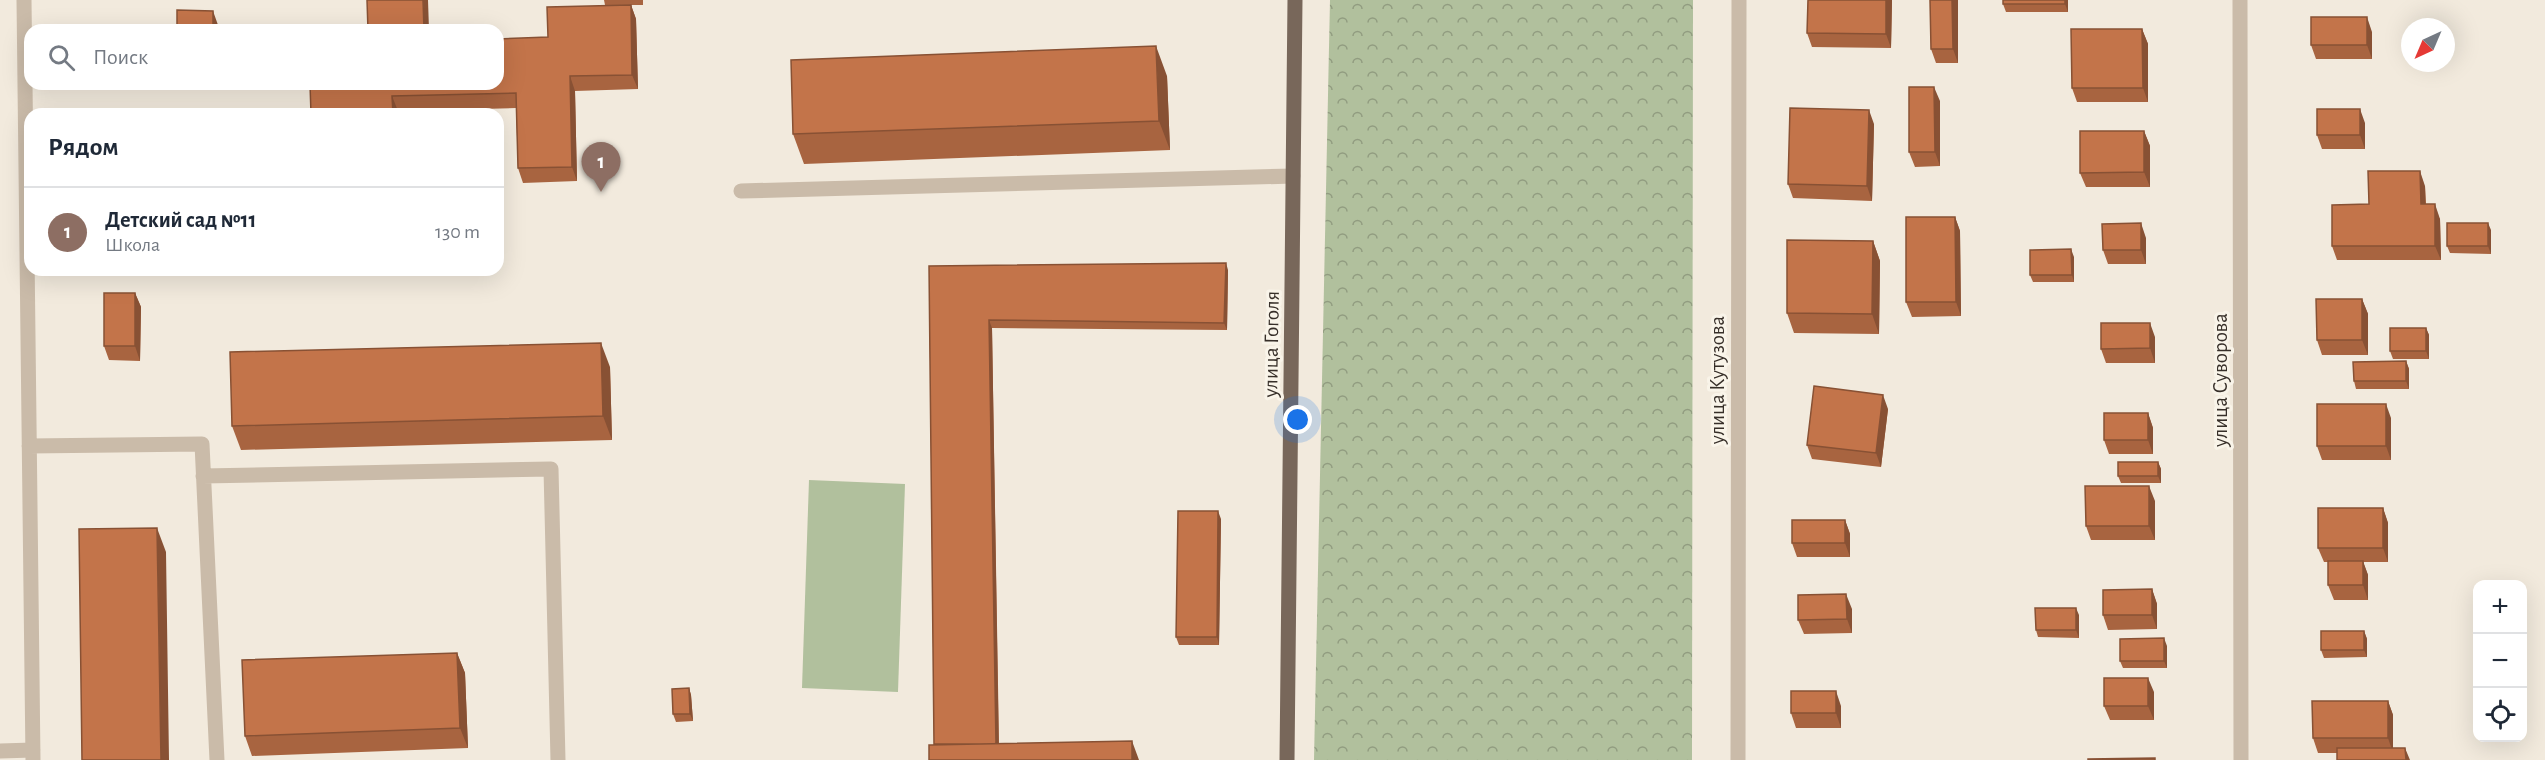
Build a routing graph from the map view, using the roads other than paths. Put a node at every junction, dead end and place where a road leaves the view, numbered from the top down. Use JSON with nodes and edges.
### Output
{"nodes":[{"id":1,"x":24,"y":0,"type":"edge"},
{"id":2,"x":1295,"y":0,"type":"edge"},
{"id":3,"x":1739,"y":0,"type":"edge"},
{"id":4,"x":2240,"y":0,"type":"edge"},
{"id":5,"x":24,"y":24,"type":"edge"},
{"id":6,"x":25,"y":90,"type":"edge"},
{"id":7,"x":25,"y":108,"type":"edge"},
{"id":8,"x":1293,"y":176,"type":"junction"},
{"id":9,"x":741,"y":191,"type":"dead end"},
{"id":10,"x":27,"y":276,"type":"edge"},
{"id":11,"x":29,"y":447,"type":"junction"},
{"id":12,"x":203,"y":476,"type":"junction"},
{"id":13,"x":0,"y":751,"type":"edge"},
{"id":14,"x":33,"y":755,"type":"edge"},
{"id":15,"x":217,"y":760,"type":"edge"},
{"id":16,"x":558,"y":760,"type":"edge"},
{"id":17,"x":1287,"y":760,"type":"edge"},
{"id":18,"x":1738,"y":760,"type":"edge"},
{"id":19,"x":2241,"y":760,"type":"edge"}],
"edges":[{"from":1,"to":5,"type":"street"},
{"from":2,"to":8,"type":"main road","name":"улица Гоголя"},
{"from":3,"to":18,"type":"street","name":"улица Кутузова"},
{"from":4,"to":19,"type":"street","name":"улица Суворова"},
{"from":6,"to":7,"type":"street"},
{"from":8,"to":9,"type":"street"},
{"from":8,"to":17,"type":"main road","name":"улица Гоголя"},
{"from":10,"to":11,"type":"street"},
{"from":11,"to":12,"type":"street"},
{"from":11,"to":14,"type":"street"},
{"from":12,"to":15,"type":"street"},
{"from":12,"to":16,"type":"street"},
{"from":13,"to":14,"type":"street"}]}
